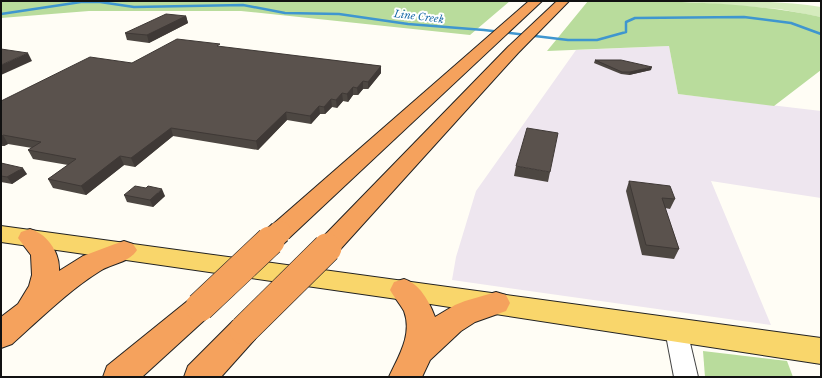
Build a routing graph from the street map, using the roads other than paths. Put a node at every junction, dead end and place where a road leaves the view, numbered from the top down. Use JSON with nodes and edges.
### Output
{"nodes":[{"id":1,"x":536,"y":1,"type":"edge"},
{"id":2,"x":563,"y":1,"type":"edge"},
{"id":3,"x":1,"y":234,"type":"edge"},
{"id":4,"x":30,"y":238,"type":"junction"},
{"id":5,"x":124,"y":250,"type":"junction"},
{"id":6,"x":404,"y":290,"type":"junction"},
{"id":7,"x":496,"y":303,"type":"junction"},
{"id":8,"x":23,"y":315,"type":"junction"},
{"id":9,"x":676,"y":330,"type":"junction"},
{"id":10,"x":1,"y":335,"type":"edge"},
{"id":11,"x":821,"y":351,"type":"edge"},
{"id":12,"x":412,"y":364,"type":"edge"},
{"id":13,"x":119,"y":377,"type":"edge"},
{"id":14,"x":200,"y":377,"type":"edge"},
{"id":15,"x":686,"y":377,"type":"edge"}],
"edges":[{"from":1,"to":13,"type":"highway","bridge":true},
{"from":2,"to":14,"type":"highway","bridge":true},
{"from":3,"to":4,"type":"main road"},
{"from":4,"to":5,"type":"main road"},
{"from":4,"to":8,"type":"highway"},
{"from":5,"to":6,"type":"main road"},
{"from":5,"to":8,"type":"highway"},
{"from":6,"to":7,"type":"main road"},
{"from":6,"to":12,"type":"highway"},
{"from":7,"to":9,"type":"main road"},
{"from":7,"to":12,"type":"highway"},
{"from":8,"to":10,"type":"highway"},
{"from":9,"to":11,"type":"main road"},
{"from":9,"to":15,"type":"street"}]}
